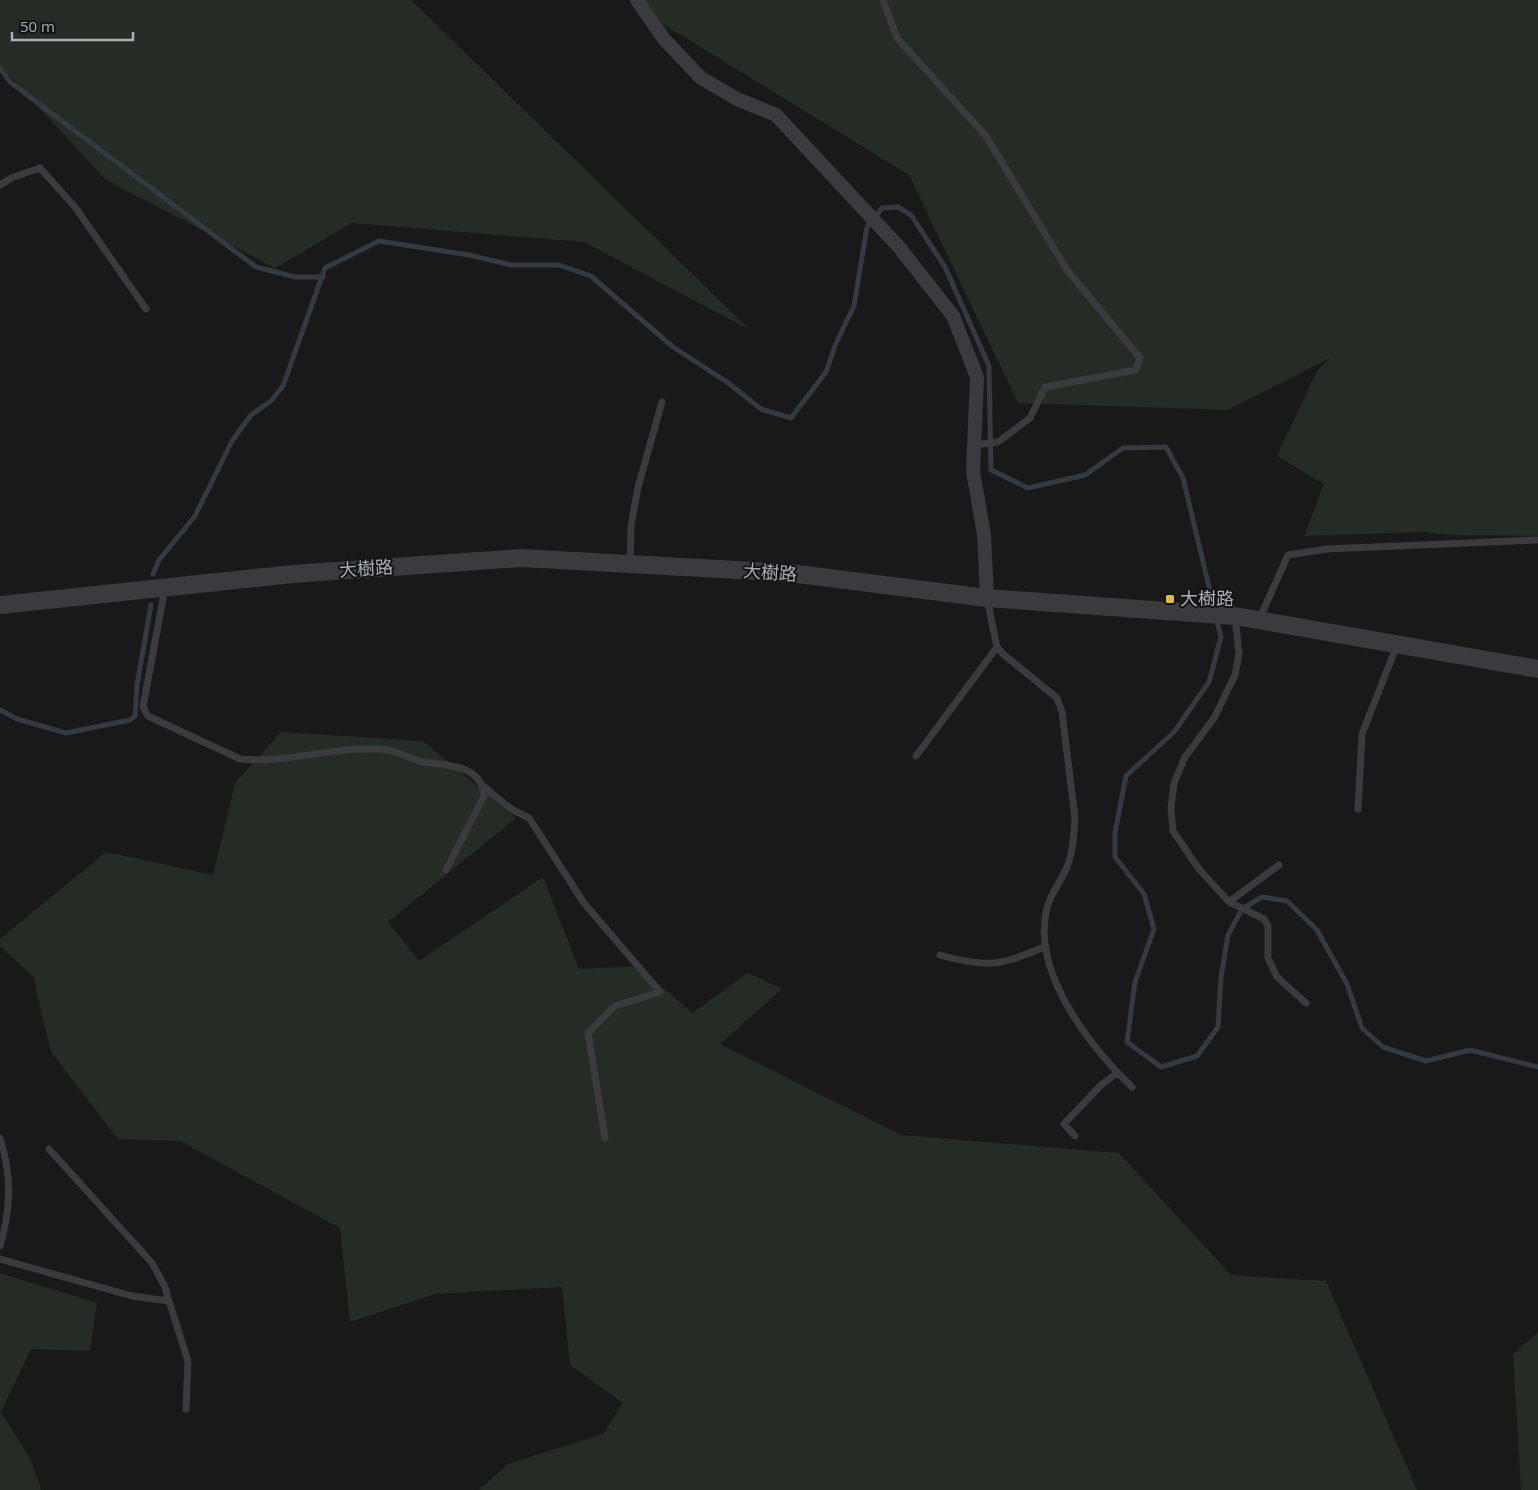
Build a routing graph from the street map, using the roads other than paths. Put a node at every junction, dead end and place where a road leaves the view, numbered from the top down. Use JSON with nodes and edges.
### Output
{"nodes":[{"id":1,"x":637,"y":0,"type":"edge"},
{"id":2,"x":883,"y":0,"type":"edge"},
{"id":3,"x":0,"y":185,"type":"edge"},
{"id":4,"x":146,"y":309,"type":"dead end"},
{"id":5,"x":662,"y":402,"type":"dead end"},
{"id":6,"x":974,"y":445,"type":"junction"},
{"id":7,"x":1538,"y":540,"type":"edge"},
{"id":8,"x":630,"y":564,"type":"junction"},
{"id":9,"x":165,"y":588,"type":"junction"},
{"id":10,"x":987,"y":598,"type":"junction"},
{"id":11,"x":0,"y":605,"type":"edge"},
{"id":12,"x":1235,"y":616,"type":"junction"},
{"id":13,"x":1259,"y":620,"type":"junction"},
{"id":14,"x":1397,"y":645,"type":"junction"},
{"id":15,"x":997,"y":647,"type":"junction"},
{"id":16,"x":1538,"y":669,"type":"edge"},
{"id":17,"x":916,"y":756,"type":"dead end"},
{"id":18,"x":483,"y":786,"type":"junction"},
{"id":19,"x":1358,"y":810,"type":"dead end"},
{"id":20,"x":1279,"y":865,"type":"dead end"},
{"id":21,"x":446,"y":870,"type":"dead end"},
{"id":22,"x":1229,"y":902,"type":"junction"},
{"id":23,"x":1044,"y":947,"type":"junction"},
{"id":24,"x":940,"y":955,"type":"dead end"},
{"id":25,"x":1306,"y":1003,"type":"dead end"},
{"id":26,"x":1117,"y":1073,"type":"junction"},
{"id":27,"x":1132,"y":1087,"type":"dead end"},
{"id":28,"x":1075,"y":1136,"type":"dead end"},
{"id":29,"x":0,"y":1138,"type":"edge"},
{"id":30,"x":605,"y":1138,"type":"dead end"},
{"id":31,"x":49,"y":1149,"type":"dead end"},
{"id":32,"x":0,"y":1246,"type":"edge"},
{"id":33,"x":0,"y":1259,"type":"edge"},
{"id":34,"x":169,"y":1301,"type":"junction"},
{"id":35,"x":186,"y":1409,"type":"dead end"}],
"edges":[{"from":1,"to":6,"type":"street"},
{"from":2,"to":6,"type":"lane"},
{"from":3,"to":4,"type":"lane"},
{"from":5,"to":8,"type":"lane"},
{"from":6,"to":10,"type":"street"},
{"from":7,"to":13,"type":"lane"},
{"from":8,"to":9,"type":"street","name":"大樹路"},
{"from":8,"to":10,"type":"street","name":"大樹路"},
{"from":9,"to":11,"type":"street","name":"大樹路"},
{"from":9,"to":18,"type":"lane"},
{"from":10,"to":12,"type":"street","name":"大樹路"},
{"from":10,"to":15,"type":"lane"},
{"from":12,"to":13,"type":"street","name":"大樹路"},
{"from":12,"to":22,"type":"lane"},
{"from":13,"to":14,"type":"street","name":"大樹路"},
{"from":14,"to":16,"type":"street","name":"大樹路"},
{"from":14,"to":19,"type":"lane"},
{"from":15,"to":17,"type":"lane"},
{"from":15,"to":23,"type":"lane"},
{"from":18,"to":21,"type":"lane"},
{"from":18,"to":30,"type":"lane"},
{"from":20,"to":22,"type":"lane"},
{"from":22,"to":25,"type":"lane"},
{"from":23,"to":24,"type":"lane"},
{"from":23,"to":26,"type":"lane"},
{"from":26,"to":27,"type":"lane"},
{"from":26,"to":28,"type":"lane"},
{"from":29,"to":32,"type":"lane"},
{"from":31,"to":34,"type":"lane"},
{"from":33,"to":34,"type":"lane"},
{"from":34,"to":35,"type":"lane"}]}
